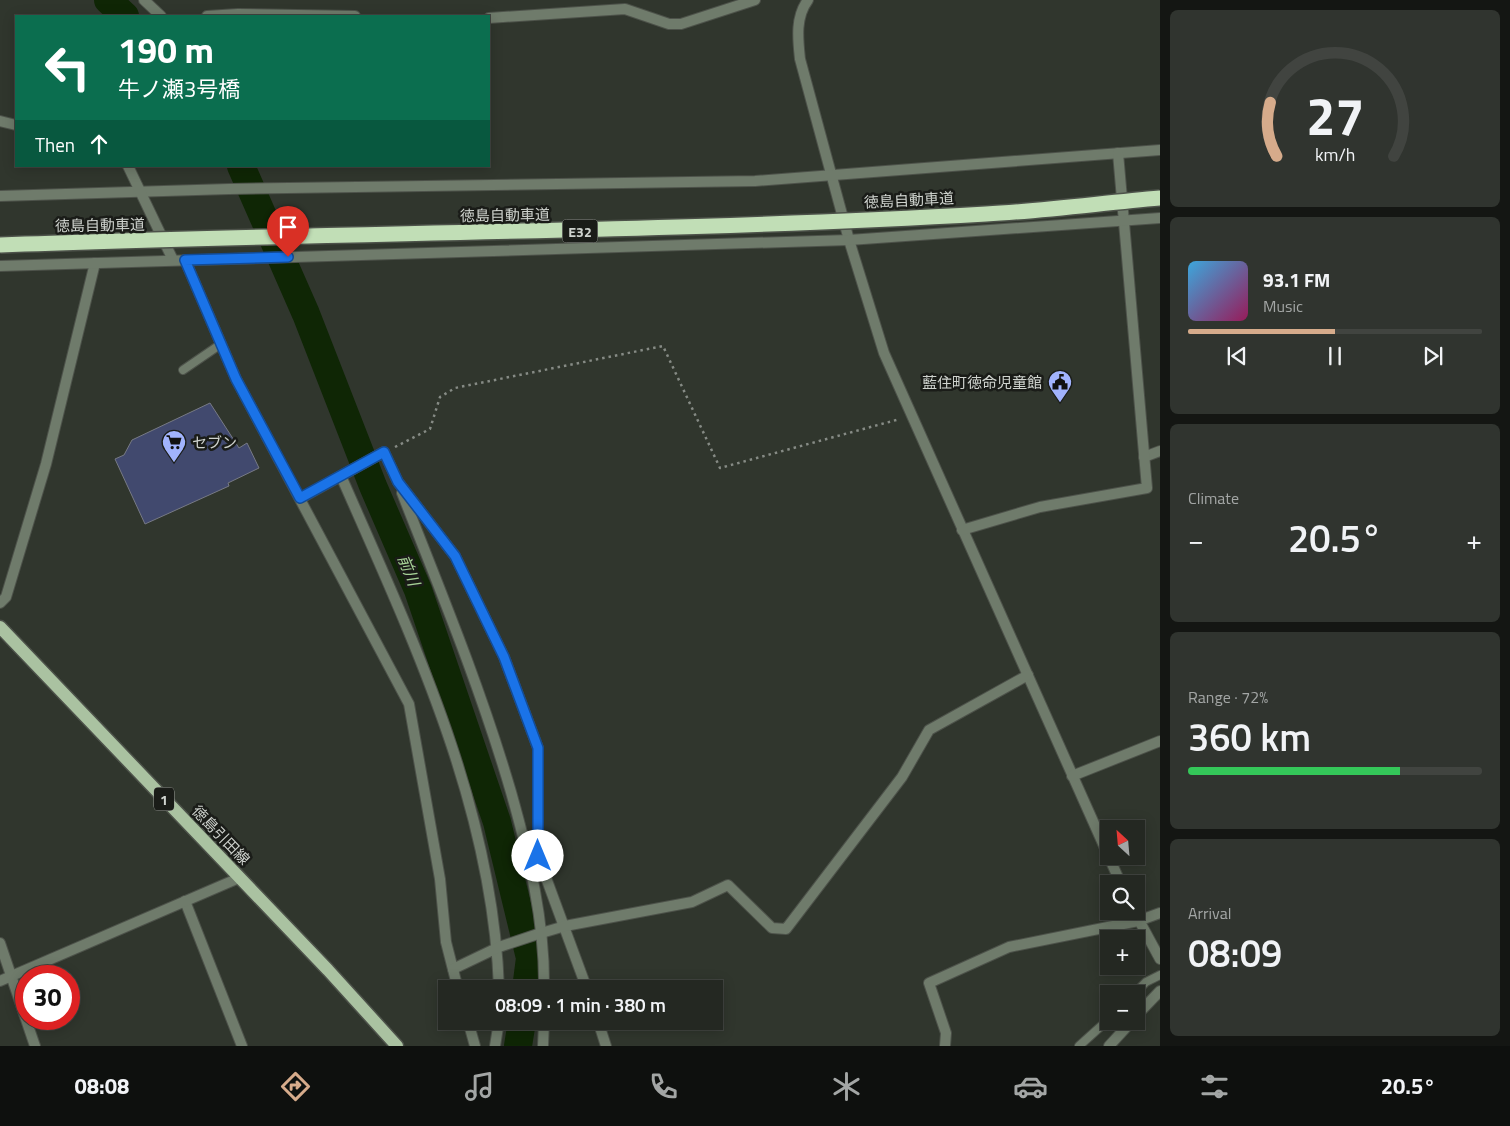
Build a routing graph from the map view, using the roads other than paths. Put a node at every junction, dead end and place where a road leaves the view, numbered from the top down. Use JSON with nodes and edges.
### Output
{"nodes":[{"id":1,"x":144,"y":0,"type":"edge"},
{"id":2,"x":755,"y":0,"type":"edge"},
{"id":3,"x":808,"y":0,"type":"edge"},
{"id":4,"x":160,"y":15,"type":"edge"},
{"id":5,"x":222,"y":15,"type":"edge"},
{"id":6,"x":297,"y":15,"type":"edge"},
{"id":7,"x":490,"y":18,"type":"edge"},
{"id":8,"x":0,"y":120,"type":"edge"},
{"id":9,"x":15,"y":125,"type":"edge"},
{"id":10,"x":1160,"y":150,"type":"edge"},
{"id":11,"x":1118,"y":153,"type":"junction"},
{"id":12,"x":129,"y":167,"type":"edge"},
{"id":13,"x":831,"y":176,"type":"junction"},
{"id":14,"x":141,"y":191,"type":"junction"},
{"id":15,"x":0,"y":196,"type":"edge"},
{"id":16,"x":1160,"y":198,"type":"edge"},
{"id":17,"x":1160,"y":218,"type":"edge"},
{"id":18,"x":1123,"y":222,"type":"junction"},
{"id":19,"x":849,"y":240,"type":"junction"},
{"id":20,"x":0,"y":245,"type":"edge"},
{"id":21,"x":173,"y":260,"type":"junction"},
{"id":22,"x":185,"y":260,"type":"junction"},
{"id":23,"x":95,"y":262,"type":"junction"},
{"id":24,"x":0,"y":266,"type":"edge"},
{"id":25,"x":221,"y":344,"type":"junction"},
{"id":26,"x":183,"y":370,"type":"dead end"},
{"id":27,"x":1160,"y":451,"type":"edge"},
{"id":28,"x":1144,"y":457,"type":"junction"},
{"id":29,"x":343,"y":475,"type":"junction"},
{"id":30,"x":398,"y":482,"type":"junction"},
{"id":31,"x":300,"y":498,"type":"junction"},
{"id":32,"x":962,"y":530,"type":"junction"},
{"id":33,"x":0,"y":603,"type":"edge"},
{"id":34,"x":0,"y":627,"type":"edge"},
{"id":35,"x":1028,"y":675,"type":"junction"},
{"id":36,"x":1160,"y":741,"type":"edge"},
{"id":37,"x":1072,"y":776,"type":"junction"},
{"id":38,"x":1117,"y":875,"type":"edge"},
{"id":39,"x":239,"y":878,"type":"junction"},
{"id":40,"x":185,"y":901,"type":"junction"},
{"id":41,"x":1160,"y":913,"type":"edge"},
{"id":42,"x":1145,"y":915,"type":"edge"},
{"id":43,"x":1120,"y":920,"type":"edge"},
{"id":44,"x":1138,"y":920,"type":"edge"},
{"id":45,"x":565,"y":926,"type":"junction"},
{"id":46,"x":540,"y":934,"type":"junction"},
{"id":47,"x":0,"y":943,"type":"edge"},
{"id":48,"x":497,"y":948,"type":"junction"},
{"id":49,"x":1160,"y":959,"type":"edge"},
{"id":50,"x":453,"y":969,"type":"junction"},
{"id":51,"x":1160,"y":975,"type":"edge"},
{"id":52,"x":12,"y":976,"type":"junction"},
{"id":53,"x":456,"y":980,"type":"edge"},
{"id":54,"x":499,"y":980,"type":"edge"},
{"id":55,"x":543,"y":980,"type":"edge"},
{"id":56,"x":584,"y":980,"type":"edge"},
{"id":57,"x":0,"y":981,"type":"edge"},
{"id":58,"x":1143,"y":985,"type":"edge"},
{"id":59,"x":1160,"y":991,"type":"edge"},
{"id":60,"x":1145,"y":1007,"type":"edge"},
{"id":61,"x":1100,"y":1027,"type":"edge"},
{"id":62,"x":471,"y":1030,"type":"edge"},
{"id":63,"x":497,"y":1030,"type":"edge"},
{"id":64,"x":544,"y":1030,"type":"edge"},
{"id":65,"x":601,"y":1030,"type":"edge"},
{"id":66,"x":1124,"y":1030,"type":"edge"},
{"id":67,"x":35,"y":1046,"type":"edge"},
{"id":68,"x":242,"y":1046,"type":"edge"},
{"id":69,"x":397,"y":1046,"type":"edge"},
{"id":70,"x":475,"y":1046,"type":"edge"},
{"id":71,"x":495,"y":1046,"type":"edge"},
{"id":72,"x":543,"y":1046,"type":"edge"},
{"id":73,"x":606,"y":1046,"type":"edge"},
{"id":74,"x":945,"y":1046,"type":"edge"},
{"id":75,"x":1078,"y":1046,"type":"edge"},
{"id":76,"x":1109,"y":1046,"type":"edge"}],
"edges":[{"from":1,"to":4,"type":"street"},
{"from":2,"to":7,"type":"street"},
{"from":3,"to":13,"type":"street"},
{"from":5,"to":6,"type":"street"},
{"from":8,"to":9,"type":"street"},
{"from":10,"to":11,"type":"street"},
{"from":11,"to":13,"type":"street"},
{"from":11,"to":18,"type":"street"},
{"from":12,"to":14,"type":"street"},
{"from":13,"to":14,"type":"street"},
{"from":13,"to":19,"type":"street"},
{"from":14,"to":15,"type":"street"},
{"from":14,"to":21,"type":"street"},
{"from":16,"to":20,"type":"highway","name":"徳島自動車道","number":"E32","bridge":true},
{"from":17,"to":18,"type":"street"},
{"from":18,"to":19,"type":"street"},
{"from":18,"to":28,"type":"street"},
{"from":19,"to":22,"type":"street"},
{"from":19,"to":32,"type":"street"},
{"from":21,"to":22,"type":"street"},
{"from":21,"to":23,"type":"street"},
{"from":22,"to":25,"type":"street"},
{"from":23,"to":24,"type":"street"},
{"from":23,"to":33,"type":"street"},
{"from":25,"to":26,"type":"lane"},
{"from":25,"to":31,"type":"street"},
{"from":27,"to":28,"type":"street"},
{"from":28,"to":32,"type":"street"},
{"from":29,"to":30,"type":"street"},
{"from":29,"to":31,"type":"street"},
{"from":29,"to":48,"type":"street"},
{"from":30,"to":45,"type":"street"},
{"from":30,"to":46,"type":"street"},
{"from":31,"to":50,"type":"street"},
{"from":32,"to":35,"type":"street"},
{"from":34,"to":39,"type":"main road","name":"徳島引田線","number":"1"},
{"from":35,"to":37,"type":"street"},
{"from":35,"to":45,"type":"street"},
{"from":36,"to":37,"type":"street"},
{"from":37,"to":38,"type":"street"},
{"from":39,"to":40,"type":"street"},
{"from":39,"to":69,"type":"main road","name":"徳島引田線","number":"1"},
{"from":40,"to":52,"type":"street"},
{"from":40,"to":68,"type":"street"},
{"from":41,"to":42,"type":"street"},
{"from":43,"to":74,"type":"street"},
{"from":44,"to":49,"type":"street"},
{"from":45,"to":46,"type":"street"},
{"from":45,"to":56,"type":"street"},
{"from":46,"to":48,"type":"street"},
{"from":46,"to":55,"type":"street"},
{"from":47,"to":52,"type":"street"},
{"from":48,"to":50,"type":"street"},
{"from":48,"to":54,"type":"street"},
{"from":50,"to":53,"type":"street"},
{"from":51,"to":58,"type":"lane"},
{"from":52,"to":57,"type":"street"},
{"from":52,"to":67,"type":"street"},
{"from":59,"to":60,"type":"street"},
{"from":61,"to":75,"type":"lane"},
{"from":62,"to":70,"type":"street"},
{"from":63,"to":71,"type":"street"},
{"from":64,"to":72,"type":"street"},
{"from":65,"to":73,"type":"street"},
{"from":66,"to":76,"type":"street"}]}
